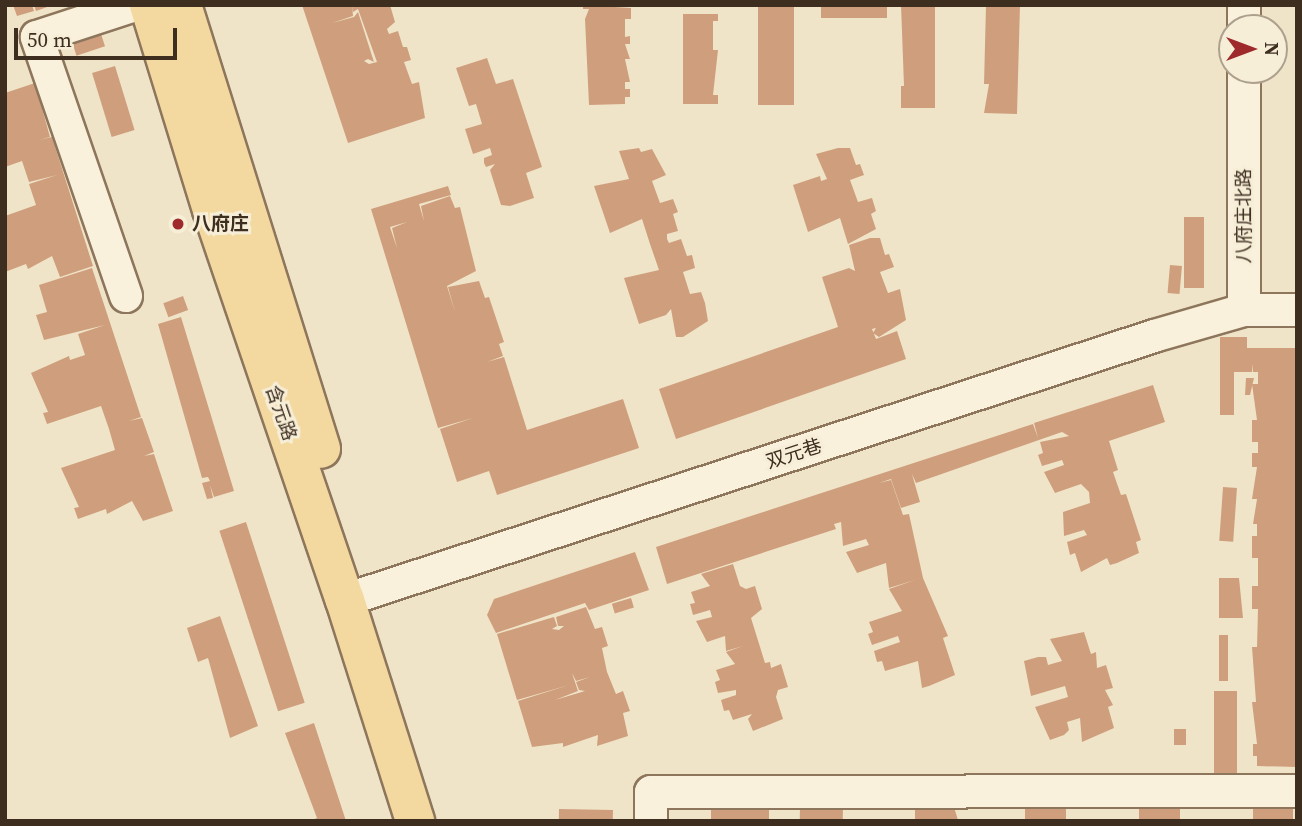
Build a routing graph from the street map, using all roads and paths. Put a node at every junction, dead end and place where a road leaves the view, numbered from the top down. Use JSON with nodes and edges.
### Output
{"nodes":[{"id":1,"x":135,"y":5,"type":"edge"},
{"id":2,"x":149,"y":5,"type":"edge"},
{"id":3,"x":182,"y":5,"type":"edge"},
{"id":4,"x":1244,"y":84,"type":"edge"},
{"id":5,"x":126,"y":296,"type":"dead end"},
{"id":6,"x":1244,"y":310,"type":"junction"},
{"id":7,"x":1297,"y":310,"type":"edge"},
{"id":8,"x":356,"y":597,"type":"junction"},
{"id":9,"x":1297,"y":791,"type":"edge"},
{"id":10,"x":415,"y":821,"type":"edge"},
{"id":11,"x":439,"y":821,"type":"edge"},
{"id":12,"x":651,"y":821,"type":"edge"}],
"edges":[{"from":1,"to":5,"type":"street"},
{"from":2,"to":8,"type":"main road","name":"含元路"},
{"from":3,"to":8,"type":"main road","name":"含元路"},
{"from":4,"to":6,"type":"street","name":"八府庄北路"},
{"from":6,"to":7,"type":"street"},
{"from":6,"to":8,"type":"street","name":"双元巷"},
{"from":8,"to":10,"type":"main road","name":"含元路"},
{"from":8,"to":11,"type":"main road","name":"含元路"},
{"from":9,"to":12,"type":"street"}]}
